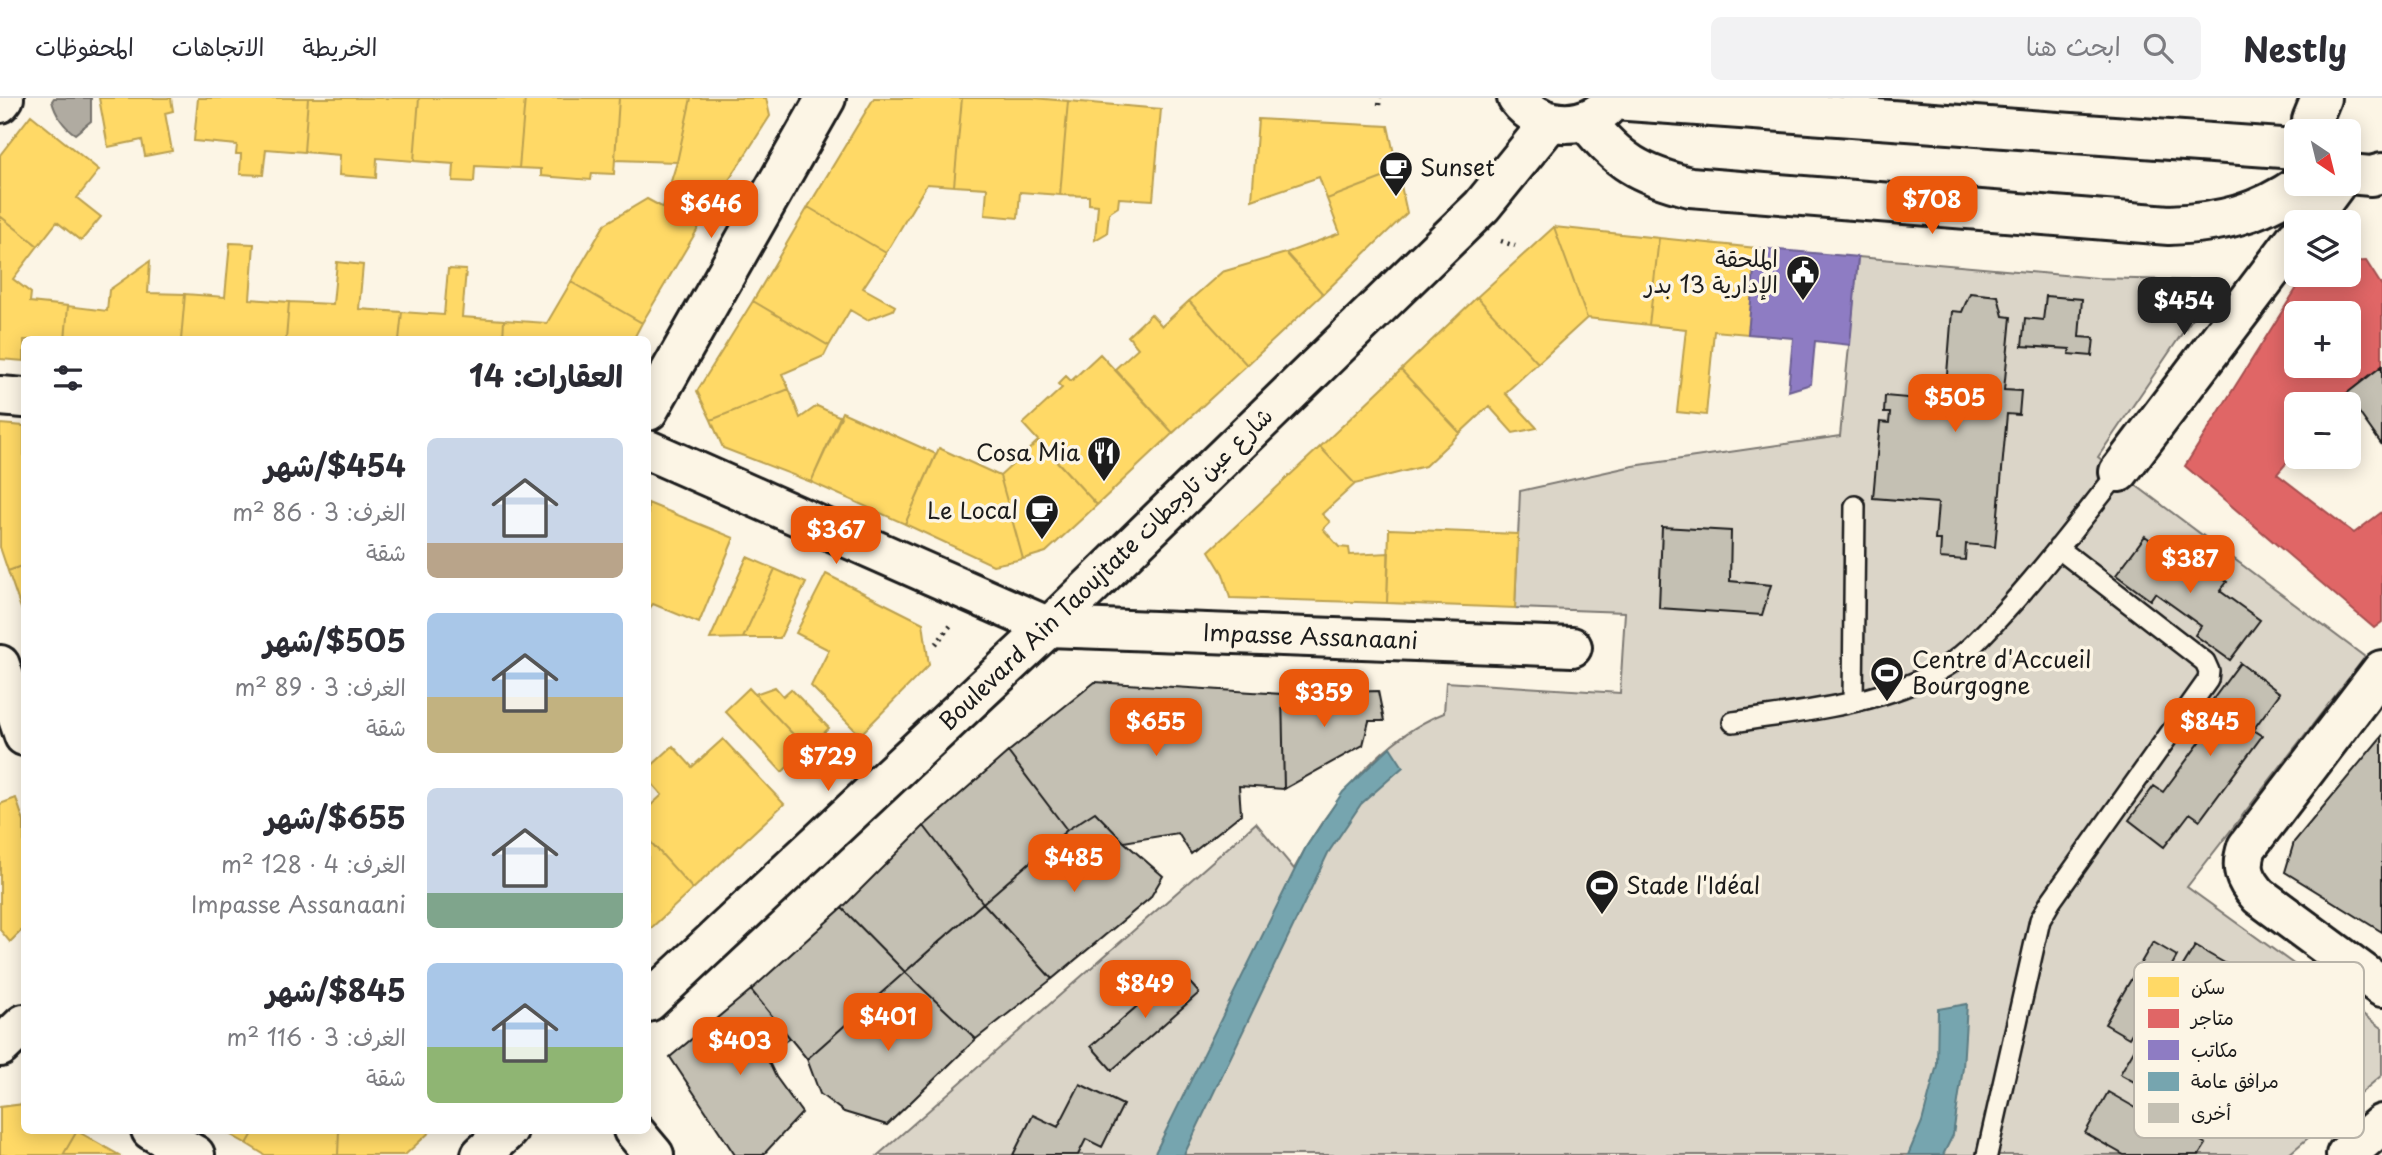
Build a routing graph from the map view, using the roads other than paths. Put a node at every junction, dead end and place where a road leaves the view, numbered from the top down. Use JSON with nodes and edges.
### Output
{"nodes":[{"id":1,"x":4,"y":98,"type":"edge"},
{"id":2,"x":826,"y":98,"type":"edge"},
{"id":3,"x":1517,"y":98,"type":"edge"},
{"id":4,"x":2321,"y":98,"type":"edge"},
{"id":5,"x":0,"y":103,"type":"edge"},
{"id":6,"x":1591,"y":110,"type":"edge"},
{"id":7,"x":2312,"y":119,"type":"edge"},
{"id":8,"x":2284,"y":148,"type":"edge"},
{"id":9,"x":2364,"y":179,"type":"edge"},
{"id":10,"x":2284,"y":194,"type":"edge"},
{"id":11,"x":2324,"y":210,"type":"edge"},
{"id":12,"x":2284,"y":254,"type":"edge"},
{"id":13,"x":0,"y":396,"type":"edge"},
{"id":14,"x":21,"y":398,"type":"edge"},
{"id":15,"x":651,"y":406,"type":"edge"},
{"id":16,"x":651,"y":451,"type":"edge"},
{"id":17,"x":2119,"y":472,"type":"joint"},
{"id":18,"x":1855,"y":506,"type":"dead end"},
{"id":19,"x":2058,"y":548,"type":"junction"},
{"id":20,"x":1049,"y":627,"type":"junction"},
{"id":21,"x":1572,"y":647,"type":"dead end"},
{"id":22,"x":0,"y":665,"type":"edge"},
{"id":23,"x":2382,"y":670,"type":"edge"},
{"id":24,"x":1853,"y":702,"type":"junction"},
{"id":25,"x":1734,"y":722,"type":"dead end"},
{"id":26,"x":21,"y":727,"type":"edge"},
{"id":27,"x":2348,"y":962,"type":"edge"},
{"id":28,"x":2364,"y":974,"type":"edge"},
{"id":29,"x":2382,"y":987,"type":"edge"},
{"id":30,"x":651,"y":999,"type":"edge"},
{"id":31,"x":2382,"y":1124,"type":"edge"},
{"id":32,"x":159,"y":1134,"type":"edge"},
{"id":33,"x":504,"y":1134,"type":"edge"},
{"id":34,"x":636,"y":1134,"type":"edge"},
{"id":35,"x":195,"y":1155,"type":"edge"},
{"id":36,"x":481,"y":1155,"type":"edge"},
{"id":37,"x":654,"y":1155,"type":"edge"},
{"id":38,"x":1987,"y":1155,"type":"edge"},
{"id":39,"x":2346,"y":1155,"type":"edge"}],
"edges":[{"from":1,"to":5,"type":"street"},
{"from":2,"to":15,"type":"street"},
{"from":3,"to":6,"type":"street"},
{"from":4,"to":7,"type":"street"},
{"from":6,"to":8,"type":"street"},
{"from":6,"to":10,"type":"street"},
{"from":6,"to":20,"type":"street","name":"Boulevard Ain Taoujtate شارع عين تاوجطات"},
{"from":9,"to":11,"type":"street"},
{"from":12,"to":17,"type":"street"},
{"from":13,"to":14,"type":"street"},
{"from":16,"to":20,"type":"street"},
{"from":17,"to":19,"type":"lane"},
{"from":18,"to":24,"type":"lane"},
{"from":19,"to":24,"type":"lane"},
{"from":19,"to":38,"type":"lane"},
{"from":20,"to":21,"type":"street","name":"Impasse Assanaani"},
{"from":20,"to":30,"type":"street","name":"Boulevard Ain Taoujtate شارع عين تاوجطات"},
{"from":22,"to":26,"type":"street"},
{"from":23,"to":27,"type":"street"},
{"from":24,"to":25,"type":"lane"},
{"from":28,"to":29,"type":"street"},
{"from":31,"to":39,"type":"street"},
{"from":32,"to":35,"type":"street"},
{"from":33,"to":36,"type":"street"},
{"from":34,"to":37,"type":"street"}]}
